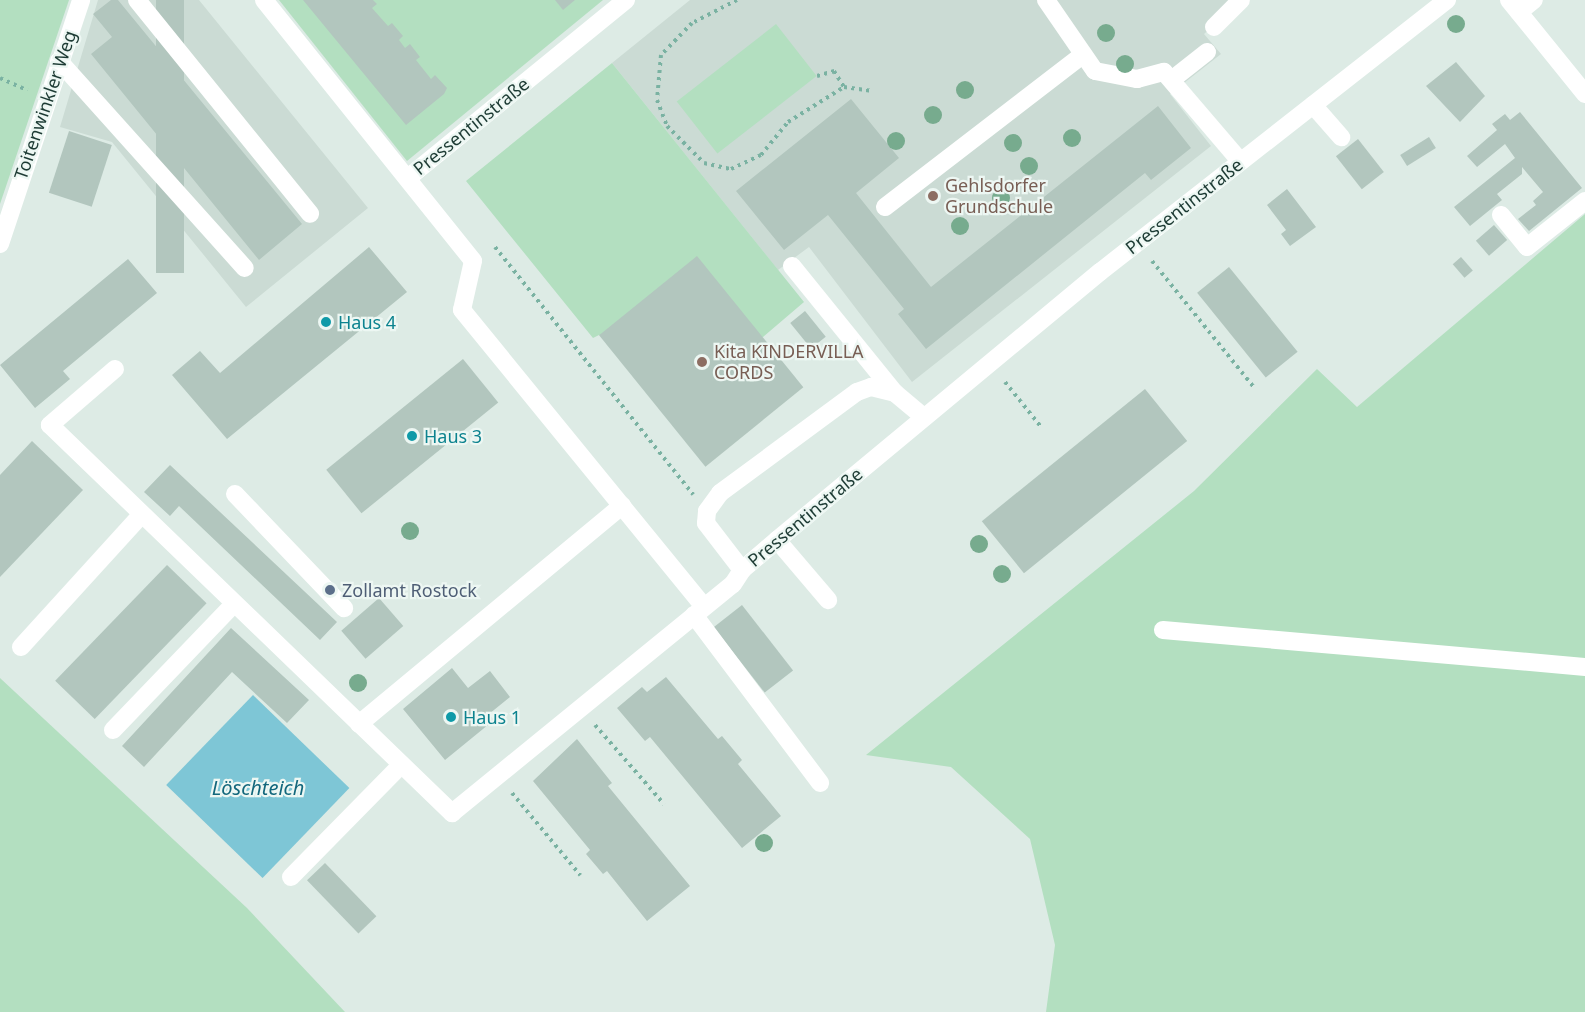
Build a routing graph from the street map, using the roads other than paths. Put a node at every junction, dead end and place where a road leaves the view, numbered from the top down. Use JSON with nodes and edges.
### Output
{"nodes":[{"id":1,"x":81,"y":0,"type":"edge"},
{"id":2,"x":137,"y":0,"type":"edge"},
{"id":3,"x":264,"y":0,"type":"edge"},
{"id":4,"x":626,"y":0,"type":"edge"},
{"id":5,"x":1046,"y":0,"type":"edge"},
{"id":6,"x":1241,"y":0,"type":"edge"},
{"id":7,"x":1447,"y":0,"type":"edge"},
{"id":8,"x":1534,"y":0,"type":"edge"},
{"id":9,"x":1514,"y":6,"type":"edge"},
{"id":10,"x":1214,"y":27,"type":"dead end"},
{"id":11,"x":1207,"y":52,"type":"dead end"},
{"id":12,"x":1081,"y":56,"type":"junction"},
{"id":13,"x":59,"y":61,"type":"junction"},
{"id":14,"x":1174,"y":78,"type":"junction"},
{"id":15,"x":1585,"y":94,"type":"edge"},
{"id":16,"x":1313,"y":105,"type":"junction"},
{"id":17,"x":1341,"y":137,"type":"dead end"},
{"id":18,"x":1240,"y":161,"type":"junction"},
{"id":19,"x":410,"y":177,"type":"junction"},
{"id":20,"x":1585,"y":201,"type":"edge"},
{"id":21,"x":885,"y":207,"type":"dead end"},
{"id":22,"x":310,"y":214,"type":"dead end"},
{"id":23,"x":1501,"y":215,"type":"dead end"},
{"id":24,"x":0,"y":244,"type":"edge"},
{"id":25,"x":792,"y":266,"type":"dead end"},
{"id":26,"x":245,"y":268,"type":"dead end"},
{"id":27,"x":114,"y":369,"type":"dead end"},
{"id":28,"x":895,"y":393,"type":"junction"},
{"id":29,"x":924,"y":417,"type":"junction"},
{"id":30,"x":235,"y":494,"type":"dead end"},
{"id":31,"x":622,"y":506,"type":"junction"},
{"id":32,"x":140,"y":516,"type":"junction"},
{"id":33,"x":777,"y":540,"type":"junction"},
{"id":34,"x":742,"y":570,"type":"junction"},
{"id":35,"x":828,"y":600,"type":"dead end"},
{"id":36,"x":233,"y":605,"type":"junction"},
{"id":37,"x":344,"y":608,"type":"dead end"},
{"id":38,"x":699,"y":611,"type":"junction"},
{"id":39,"x":1163,"y":630,"type":"dead end"},
{"id":40,"x":21,"y":647,"type":"dead end"},
{"id":41,"x":1585,"y":667,"type":"edge"},
{"id":42,"x":359,"y":724,"type":"junction"},
{"id":43,"x":113,"y":730,"type":"dead end"},
{"id":44,"x":402,"y":765,"type":"junction"},
{"id":45,"x":820,"y":783,"type":"dead end"},
{"id":46,"x":291,"y":877,"type":"dead end"}],
"edges":[{"from":1,"to":13,"type":"street","name":"Toitenwinkler Weg"},
{"from":2,"to":22,"type":"street"},
{"from":3,"to":19,"type":"street","name":"Pressentinstraße"},
{"from":4,"to":19,"type":"street","name":"Pressentinstraße"},
{"from":5,"to":12,"type":"street"},
{"from":6,"to":10,"type":"street"},
{"from":7,"to":16,"type":"street","name":"Pressentinstraße"},
{"from":8,"to":9,"type":"street"},
{"from":9,"to":15,"type":"street"},
{"from":11,"to":14,"type":"street"},
{"from":12,"to":14,"type":"street"},
{"from":12,"to":21,"type":"street"},
{"from":13,"to":24,"type":"street","name":"Toitenwinkler Weg"},
{"from":13,"to":26,"type":"street"},
{"from":14,"to":18,"type":"street"},
{"from":16,"to":17,"type":"street"},
{"from":16,"to":18,"type":"street","name":"Pressentinstraße"},
{"from":18,"to":29,"type":"street","name":"Pressentinstraße"},
{"from":19,"to":31,"type":"street"},
{"from":20,"to":23,"type":"street"},
{"from":25,"to":28,"type":"street"},
{"from":27,"to":32,"type":"street"},
{"from":28,"to":29,"type":"street"},
{"from":28,"to":34,"type":"street","name":"Pressentinstraße"},
{"from":29,"to":33,"type":"street","name":"Pressentinstraße"},
{"from":30,"to":37,"type":"street"},
{"from":31,"to":38,"type":"street"},
{"from":31,"to":42,"type":"street"},
{"from":32,"to":36,"type":"street"},
{"from":32,"to":40,"type":"street"},
{"from":33,"to":34,"type":"street","name":"Pressentinstraße"},
{"from":33,"to":35,"type":"street"},
{"from":34,"to":38,"type":"street","name":"Pressentinstraße"},
{"from":36,"to":42,"type":"street"},
{"from":36,"to":43,"type":"street"},
{"from":38,"to":44,"type":"street","name":"Pressentinstraße"},
{"from":38,"to":45,"type":"street"},
{"from":39,"to":41,"type":"street"},
{"from":42,"to":44,"type":"street"},
{"from":44,"to":46,"type":"street"}]}
